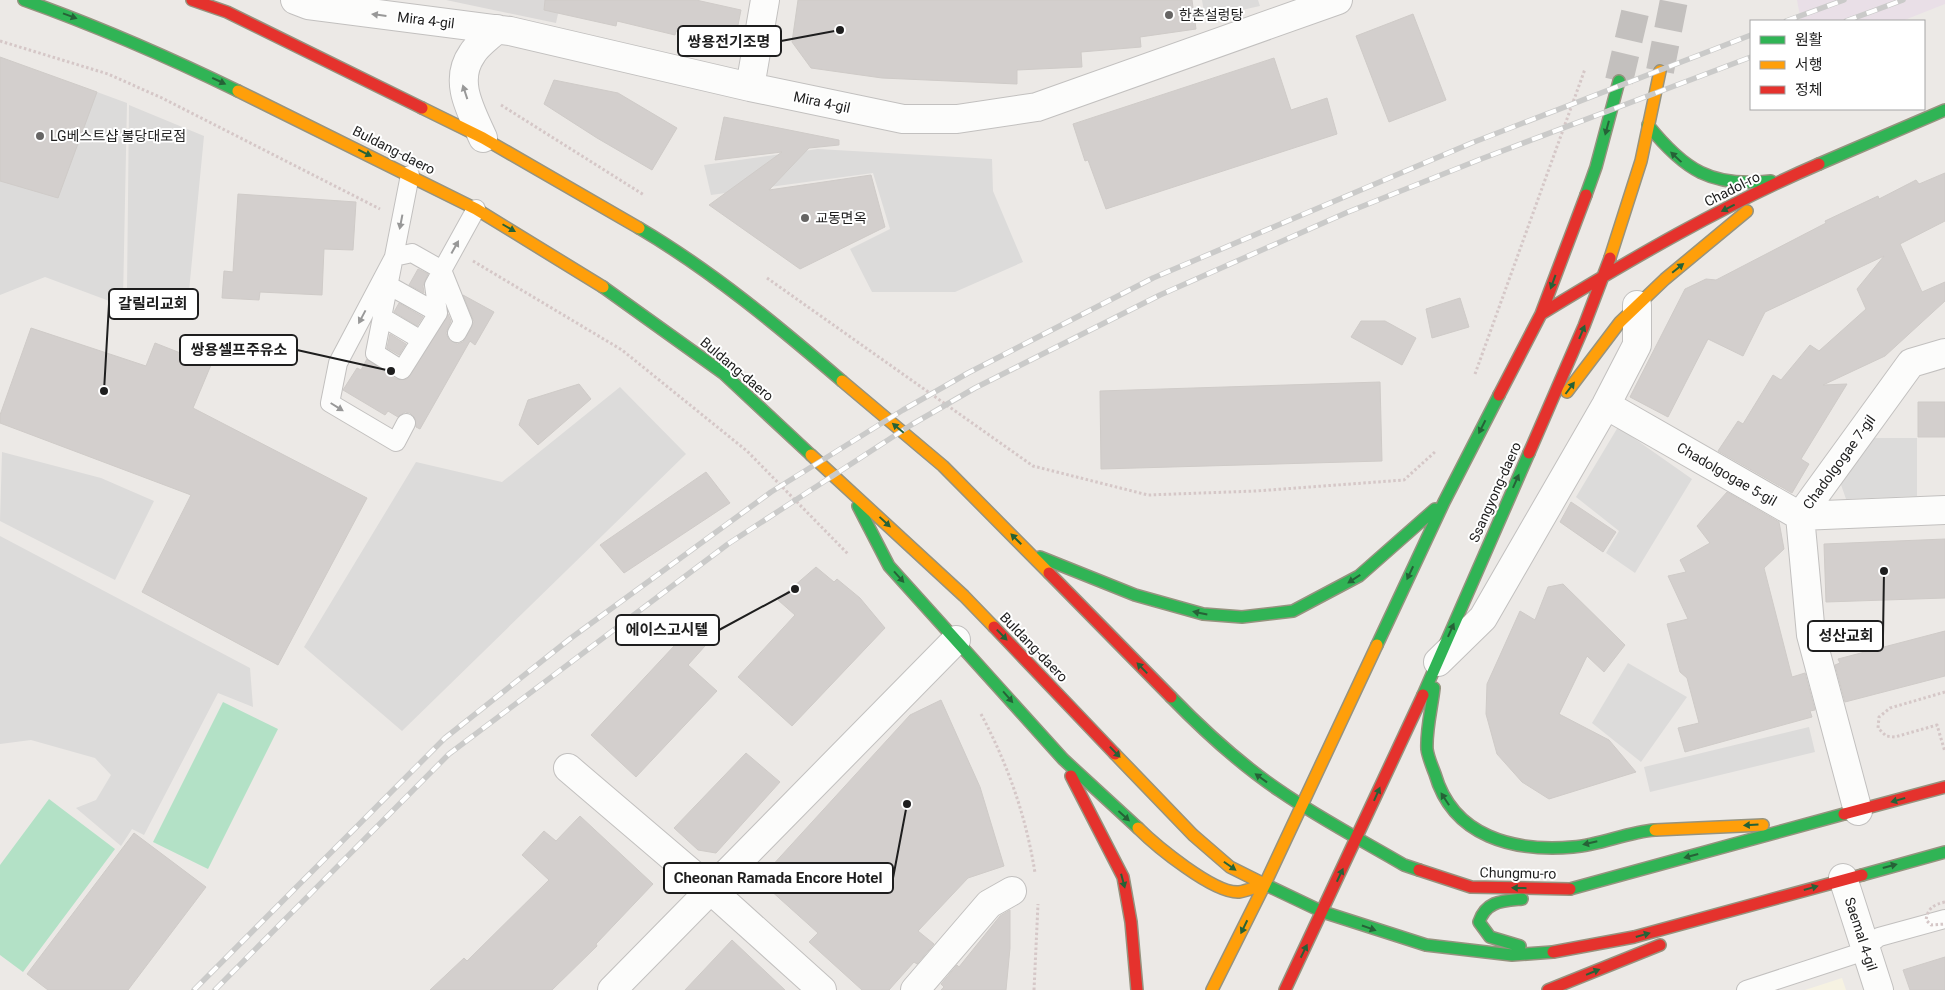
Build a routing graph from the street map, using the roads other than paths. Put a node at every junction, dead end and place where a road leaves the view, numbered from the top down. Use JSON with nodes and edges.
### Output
{"nodes":[{"id":1,"x":24,"y":0,"type":"edge"},
{"id":2,"x":192,"y":0,"type":"edge"},
{"id":3,"x":295,"y":0,"type":"edge"},
{"id":4,"x":765,"y":0,"type":"edge"},
{"id":5,"x":1338,"y":0,"type":"edge"},
{"id":6,"x":497,"y":29,"type":"junction"},
{"id":7,"x":1660,"y":71,"type":"tunnel mouth"},
{"id":8,"x":1619,"y":81,"type":"tunnel mouth"},
{"id":9,"x":750,"y":87,"type":"junction"},
{"id":10,"x":1945,"y":110,"type":"edge"},
{"id":11,"x":1648,"y":125,"type":"junction"},
{"id":12,"x":483,"y":138,"type":"junction"},
{"id":13,"x":410,"y":175,"type":"junction"},
{"id":14,"x":1787,"y":178,"type":"junction"},
{"id":15,"x":476,"y":209,"type":"junction"},
{"id":16,"x":394,"y":257,"type":"junction"},
{"id":17,"x":442,"y":270,"type":"junction"},
{"id":18,"x":1604,"y":276,"type":"junction"},
{"id":19,"x":388,"y":285,"type":"junction"},
{"id":20,"x":1637,"y":305,"type":"junction"},
{"id":21,"x":438,"y":313,"type":"junction"},
{"id":22,"x":1541,"y":314,"type":"junction"},
{"id":23,"x":382,"y":317,"type":"junction"},
{"id":24,"x":457,"y":332,"type":"dead end"},
{"id":25,"x":421,"y":340,"type":"junction"},
{"id":26,"x":1945,"y":353,"type":"edge"},
{"id":27,"x":1606,"y":405,"type":"junction"},
{"id":28,"x":406,"y":423,"type":"dead end"},
{"id":29,"x":1540,"y":427,"type":"junction"},
{"id":30,"x":850,"y":489,"type":"junction"},
{"id":31,"x":1444,"y":502,"type":"junction"},
{"id":32,"x":1945,"y":510,"type":"edge"},
{"id":33,"x":1800,"y":516,"type":"junction"},
{"id":34,"x":1029,"y":552,"type":"junction"},
{"id":35,"x":956,"y":640,"type":"junction"},
{"id":36,"x":1436,"y":663,"type":"junction"},
{"id":37,"x":1063,"y":759,"type":"junction"},
{"id":38,"x":568,"y":768,"type":"dead end"},
{"id":39,"x":1945,"y":787,"type":"edge"},
{"id":40,"x":1302,"y":804,"type":"junction"},
{"id":41,"x":1858,"y":811,"type":"junction"},
{"id":42,"x":1817,"y":822,"type":"junction"},
{"id":43,"x":1357,"y":838,"type":"junction"},
{"id":44,"x":1945,"y":852,"type":"edge"},
{"id":45,"x":1843,"y":878,"type":"junction"},
{"id":46,"x":1265,"y":884,"type":"junction"},
{"id":47,"x":1568,"y":889,"type":"junction"},
{"id":48,"x":711,"y":890,"type":"junction"},
{"id":49,"x":1012,"y":891,"type":"dead end"},
{"id":50,"x":1780,"y":897,"type":"junction"},
{"id":51,"x":1323,"y":912,"type":"junction"},
{"id":52,"x":1945,"y":919,"type":"edge"},
{"id":53,"x":1865,"y":948,"type":"junction"},
{"id":54,"x":1561,"y":952,"type":"junction"},
{"id":55,"x":612,"y":990,"type":"edge"},
{"id":56,"x":822,"y":990,"type":"edge"},
{"id":57,"x":915,"y":990,"type":"edge"},
{"id":58,"x":1137,"y":990,"type":"edge"},
{"id":59,"x":1212,"y":990,"type":"edge"},
{"id":60,"x":1285,"y":990,"type":"edge"},
{"id":61,"x":1548,"y":990,"type":"edge"},
{"id":62,"x":1746,"y":990,"type":"edge"},
{"id":63,"x":1879,"y":990,"type":"edge"}],
"edges":[{"from":1,"to":13,"type":"main road","name":"Buldang-daero","one_way":true},
{"from":2,"to":12,"type":"main road"},
{"from":6,"to":3,"type":"street","name":"Mira 4-gil","one_way":true},
{"from":4,"to":9,"type":"street"},
{"from":5,"to":9,"type":"street","name":"Mira 4-gil"},
{"from":6,"to":9,"type":"street","name":"Mira 4-gil"},
{"from":12,"to":6,"type":"street","one_way":true},
{"from":7,"to":11,"type":"main road","name":"Ssangyong-daero"},
{"from":8,"to":22,"type":"main road","one_way":true},
{"from":10,"to":14,"type":"main road","name":"Chadol-ro"},
{"from":14,"to":11,"type":"main road","one_way":true},
{"from":11,"to":18,"type":"main road","name":"Ssangyong-daero"},
{"from":34,"to":12,"type":"main road","one_way":true},
{"from":13,"to":15,"type":"main road","name":"Buldang-daero"},
{"from":13,"to":16,"type":"lane","one_way":true},
{"from":14,"to":18,"type":"main road","name":"Chadol-ro","one_way":true},
{"from":20,"to":14,"type":"main road","one_way":true},
{"from":17,"to":15,"type":"lane","one_way":true},
{"from":15,"to":30,"type":"main road","name":"Buldang-daero","one_way":true},
{"from":16,"to":17,"type":"lane"},
{"from":16,"to":19,"type":"lane"},
{"from":16,"to":28,"type":"lane","one_way":true},
{"from":17,"to":21,"type":"lane"},
{"from":17,"to":24,"type":"lane"},
{"from":18,"to":22,"type":"main road","name":"Chadol-ro"},
{"from":29,"to":18,"type":"main road","name":"Ssangyong-daero","one_way":true},
{"from":19,"to":21,"type":"lane"},
{"from":19,"to":23,"type":"lane"},
{"from":20,"to":27,"type":"street"},
{"from":29,"to":20,"type":"main road","one_way":true},
{"from":21,"to":25,"type":"lane"},
{"from":22,"to":31,"type":"main road","one_way":true},
{"from":23,"to":25,"type":"lane"},
{"from":23,"to":25,"type":"lane"},
{"from":26,"to":33,"type":"street","name":"Chadolgogae 7-gil"},
{"from":27,"to":33,"type":"street","name":"Chadolgogae 5-gil"},
{"from":27,"to":36,"type":"street"},
{"from":36,"to":29,"type":"main road","name":"Ssangyong-daero","one_way":true},
{"from":30,"to":35,"type":"main road","one_way":true},
{"from":30,"to":46,"type":"main road","name":"Buldang-daero","one_way":true},
{"from":31,"to":34,"type":"main road","one_way":true},
{"from":31,"to":40,"type":"main road","one_way":true},
{"from":32,"to":33,"type":"street"},
{"from":33,"to":41,"type":"street","name":"Chadolgogae 7-gil"},
{"from":40,"to":34,"type":"main road","one_way":true},
{"from":35,"to":37,"type":"main road","one_way":true},
{"from":35,"to":48,"type":"street"},
{"from":42,"to":36,"type":"main road","one_way":true},
{"from":43,"to":36,"type":"main road","name":"Ssangyong-daero","one_way":true},
{"from":37,"to":46,"type":"main road","one_way":true},
{"from":37,"to":58,"type":"main road","one_way":true},
{"from":38,"to":48,"type":"street"},
{"from":39,"to":41,"type":"main road","name":"Chungmu-ro","one_way":true},
{"from":40,"to":43,"type":"main road","name":"Chungmu-ro"},
{"from":40,"to":46,"type":"main road"},
{"from":41,"to":42,"type":"main road","name":"Chungmu-ro"},
{"from":42,"to":47,"type":"main road","name":"Chungmu-ro","one_way":true},
{"from":47,"to":43,"type":"main road","name":"Chungmu-ro","one_way":true},
{"from":51,"to":43,"type":"main road","name":"Ssangyong-daero","one_way":true},
{"from":45,"to":44,"type":"main road","one_way":true},
{"from":50,"to":45,"type":"main road","one_way":true},
{"from":45,"to":53,"type":"street","name":"Saemal 4-gil"},
{"from":46,"to":51,"type":"main road","name":"Buldang-daero"},
{"from":46,"to":59,"type":"main road","one_way":true},
{"from":47,"to":54,"type":"main road"},
{"from":48,"to":55,"type":"street"},
{"from":48,"to":56,"type":"street"},
{"from":49,"to":57,"type":"street"},
{"from":54,"to":50,"type":"main road","one_way":true},
{"from":61,"to":50,"type":"main road","one_way":true},
{"from":51,"to":54,"type":"main road","one_way":true},
{"from":60,"to":51,"type":"main road","one_way":true},
{"from":52,"to":53,"type":"lane"},
{"from":53,"to":62,"type":"lane"},
{"from":53,"to":63,"type":"street","name":"Saemal 4-gil"}]}
